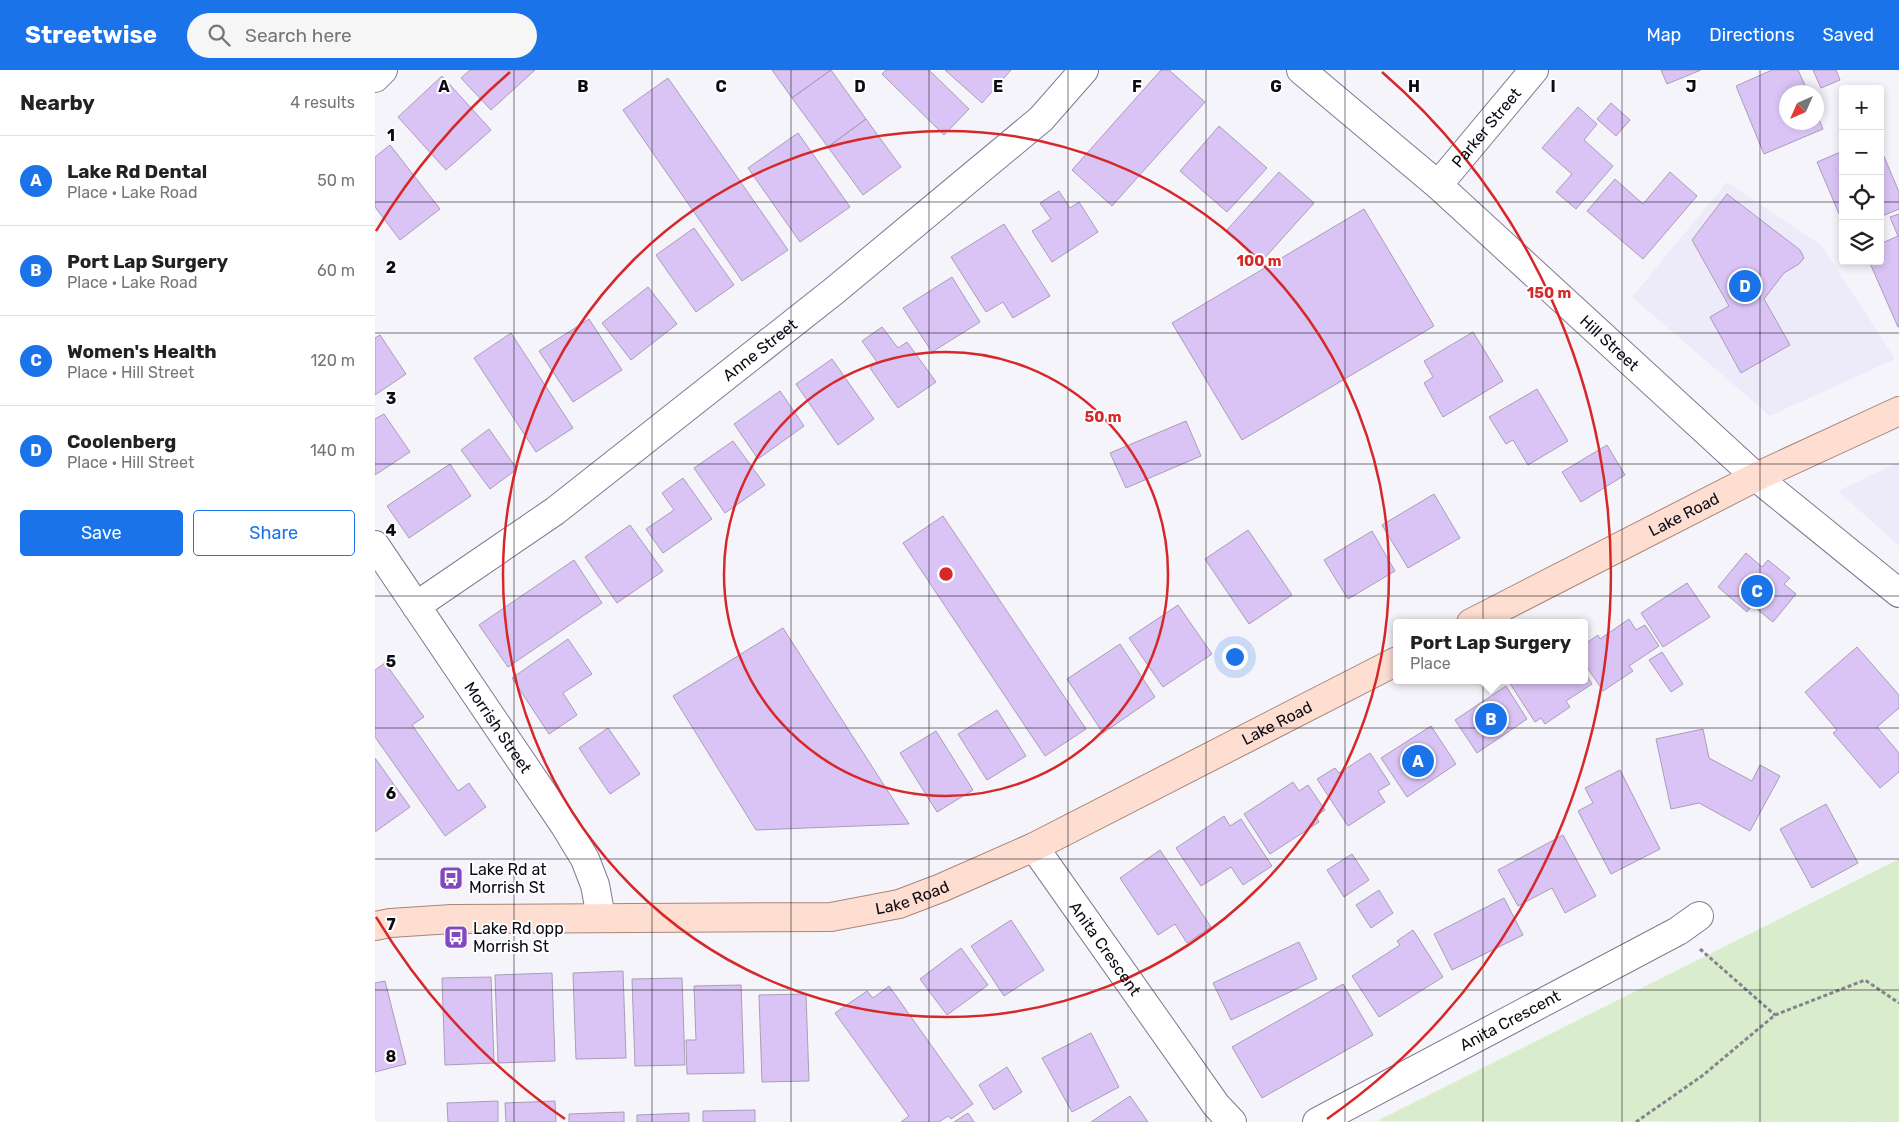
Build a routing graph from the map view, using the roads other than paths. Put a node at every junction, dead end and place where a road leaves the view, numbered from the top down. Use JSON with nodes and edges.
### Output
{"nodes":[{"id":1,"x":383,"y":70,"type":"edge"},
{"id":2,"x":1084,"y":70,"type":"edge"},
{"id":3,"x":1301,"y":70,"type":"edge"},
{"id":4,"x":1534,"y":70,"type":"edge"},
{"id":5,"x":375,"y":78,"type":"edge"},
{"id":6,"x":1439,"y":185,"type":"junction"},
{"id":7,"x":1899,"y":411,"type":"edge"},
{"id":8,"x":1756,"y":476,"type":"junction"},
{"id":9,"x":375,"y":545,"type":"edge"},
{"id":10,"x":1899,"y":592,"type":"edge"},
{"id":11,"x":416,"y":606,"type":"junction"},
{"id":12,"x":1479,"y":619,"type":"edge"},
{"id":13,"x":1393,"y":662,"type":"edge"},
{"id":14,"x":1034,"y":847,"type":"junction"},
{"id":15,"x":1699,"y":916,"type":"dead end"},
{"id":16,"x":601,"y":917,"type":"junction"},
{"id":17,"x":375,"y":926,"type":"edge"},
{"id":18,"x":1232,"y":1122,"type":"edge"},
{"id":19,"x":1317,"y":1122,"type":"edge"}],
"edges":[{"from":1,"to":5,"type":"street"},
{"from":2,"to":11,"type":"street","name":"Anne Street"},
{"from":3,"to":6,"type":"street","name":"Hill Street"},
{"from":4,"to":6,"type":"street","name":"Parker Street"},
{"from":6,"to":8,"type":"street","name":"Hill Street"},
{"from":7,"to":8,"type":"main road","name":"Lake Road"},
{"from":8,"to":10,"type":"street","name":"Hill Street"},
{"from":8,"to":12,"type":"main road","name":"Lake Road"},
{"from":9,"to":11,"type":"street","name":"Morrish Street"},
{"from":11,"to":16,"type":"street","name":"Morrish Street"},
{"from":13,"to":14,"type":"main road","name":"Lake Road"},
{"from":14,"to":16,"type":"main road","name":"Lake Road"},
{"from":14,"to":18,"type":"street","name":"Anita Crescent"},
{"from":15,"to":19,"type":"street","name":"Anita Crescent"},
{"from":16,"to":17,"type":"main road","name":"Lake Road"}]}
